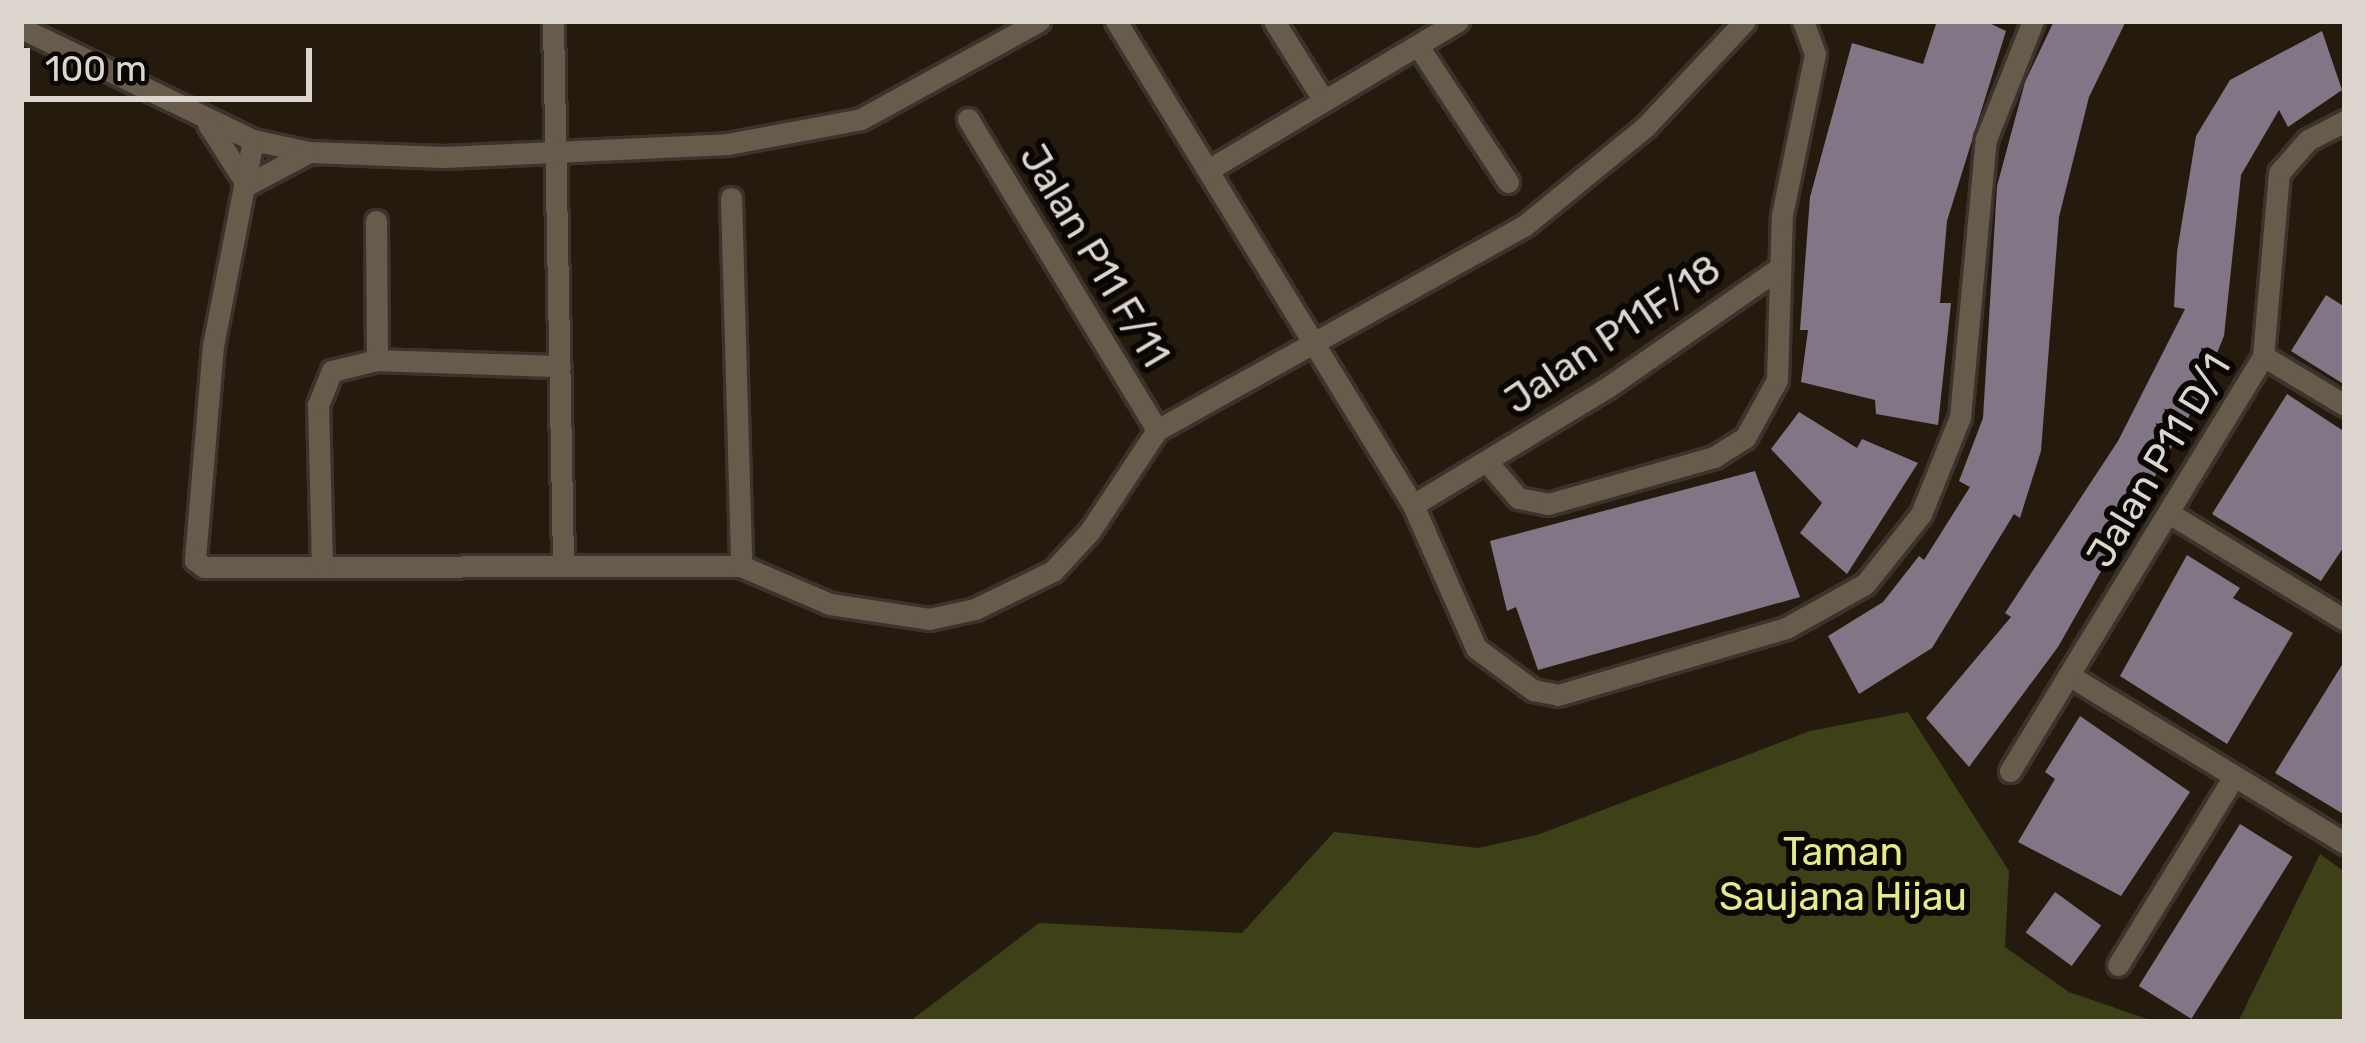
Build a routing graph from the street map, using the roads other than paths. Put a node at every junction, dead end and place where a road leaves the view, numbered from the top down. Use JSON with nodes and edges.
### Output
{"nodes":[{"id":1,"x":553,"y":21,"type":"edge"},
{"id":2,"x":1039,"y":21,"type":"edge"},
{"id":3,"x":1116,"y":21,"type":"edge"},
{"id":4,"x":1274,"y":21,"type":"edge"},
{"id":5,"x":1458,"y":21,"type":"edge"},
{"id":6,"x":1745,"y":21,"type":"edge"},
{"id":7,"x":1803,"y":21,"type":"edge"},
{"id":8,"x":2033,"y":21,"type":"edge"},
{"id":9,"x":21,"y":28,"type":"edge"},
{"id":10,"x":1418,"y":46,"type":"junction"},
{"id":11,"x":1324,"y":101,"type":"junction"},
{"id":12,"x":968,"y":119,"type":"dead end"},
{"id":13,"x":2345,"y":121,"type":"edge"},
{"id":14,"x":208,"y":124,"type":"junction"},
{"id":15,"x":253,"y":140,"type":"junction"},
{"id":16,"x":558,"y":151,"type":"junction"},
{"id":17,"x":308,"y":152,"type":"junction"},
{"id":18,"x":1208,"y":170,"type":"junction"},
{"id":19,"x":1508,"y":182,"type":"dead end"},
{"id":20,"x":247,"y":185,"type":"junction"},
{"id":21,"x":730,"y":198,"type":"dead end"},
{"id":22,"x":376,"y":221,"type":"dead end"},
{"id":23,"x":1779,"y":268,"type":"junction"},
{"id":24,"x":1313,"y":343,"type":"junction"},
{"id":25,"x":2263,"y":356,"type":"junction"},
{"id":26,"x":377,"y":360,"type":"junction"},
{"id":27,"x":560,"y":366,"type":"junction"},
{"id":28,"x":2345,"y":405,"type":"edge"},
{"id":29,"x":1157,"y":430,"type":"junction"},
{"id":30,"x":1488,"y":463,"type":"junction"},
{"id":31,"x":1413,"y":505,"type":"junction"},
{"id":32,"x":2172,"y":515,"type":"junction"},
{"id":33,"x":563,"y":561,"type":"junction"},
{"id":34,"x":322,"y":566,"type":"junction"},
{"id":35,"x":741,"y":566,"type":"junction"},
{"id":36,"x":2345,"y":620,"type":"edge"},
{"id":37,"x":2070,"y":676,"type":"junction"},
{"id":38,"x":2010,"y":771,"type":"dead end"},
{"id":39,"x":2233,"y":778,"type":"junction"},
{"id":40,"x":2345,"y":843,"type":"edge"},
{"id":41,"x":2118,"y":965,"type":"dead end"}],
"edges":[{"from":1,"to":16,"type":"street"},
{"from":2,"to":16,"type":"street"},
{"from":3,"to":18,"type":"street"},
{"from":4,"to":11,"type":"street"},
{"from":5,"to":10,"type":"street"},
{"from":6,"to":24,"type":"street"},
{"from":7,"to":23,"type":"street","name":"Jalan P11F/18"},
{"from":8,"to":31,"type":"street"},
{"from":9,"to":14,"type":"street"},
{"from":10,"to":11,"type":"street"},
{"from":10,"to":19,"type":"street"},
{"from":11,"to":18,"type":"street"},
{"from":12,"to":29,"type":"street","name":"Jalan P11 F/11"},
{"from":13,"to":25,"type":"street","name":"Jalan P11 D/1"},
{"from":14,"to":15,"type":"street"},
{"from":14,"to":20,"type":"street"},
{"from":15,"to":17,"type":"street"},
{"from":15,"to":20,"type":"street"},
{"from":16,"to":17,"type":"street"},
{"from":16,"to":27,"type":"street"},
{"from":17,"to":20,"type":"street"},
{"from":18,"to":24,"type":"street"},
{"from":20,"to":34,"type":"street"},
{"from":21,"to":35,"type":"street"},
{"from":22,"to":26,"type":"street"},
{"from":23,"to":30,"type":"street","name":"Jalan P11F/18"},
{"from":23,"to":30,"type":"street","name":"Jalan P11F/18"},
{"from":24,"to":29,"type":"street"},
{"from":24,"to":31,"type":"street"},
{"from":25,"to":28,"type":"street"},
{"from":25,"to":32,"type":"street","name":"Jalan P11 D/1"},
{"from":26,"to":27,"type":"street"},
{"from":26,"to":34,"type":"street"},
{"from":27,"to":33,"type":"street"},
{"from":29,"to":35,"type":"street"},
{"from":30,"to":31,"type":"street","name":"Jalan P11F/18"},
{"from":32,"to":36,"type":"street"},
{"from":32,"to":37,"type":"street","name":"Jalan P11 D/1"},
{"from":33,"to":34,"type":"street"},
{"from":33,"to":35,"type":"street"},
{"from":37,"to":38,"type":"street","name":"Jalan P11 D/1"},
{"from":37,"to":39,"type":"street"},
{"from":39,"to":40,"type":"street"},
{"from":39,"to":41,"type":"street"}]}
